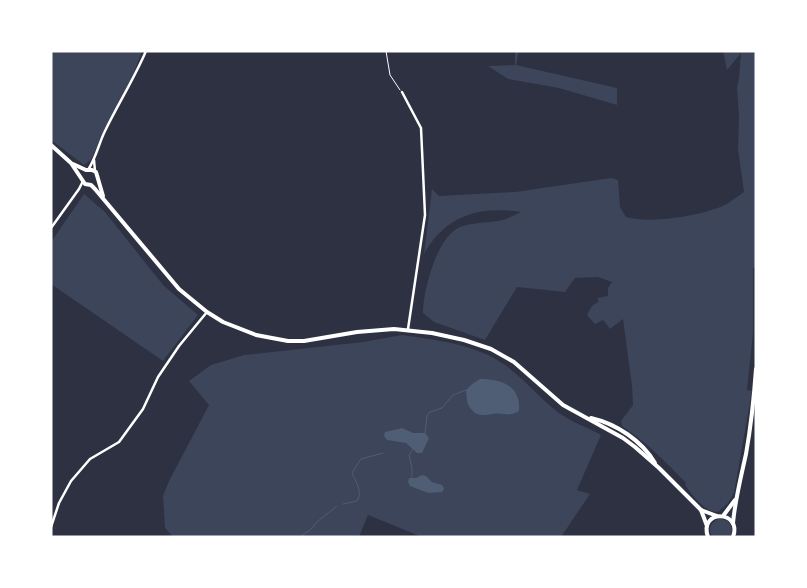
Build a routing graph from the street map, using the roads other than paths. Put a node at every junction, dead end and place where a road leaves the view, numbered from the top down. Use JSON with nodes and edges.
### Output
{"nodes":[{"id":1,"x":146,"y":51,"type":"edge"},
{"id":2,"x":402,"y":92,"type":"road end"},
{"id":3,"x":51,"y":145,"type":"edge"},
{"id":4,"x":94,"y":159,"type":"junction"},
{"id":5,"x":71,"y":163,"type":"junction"},
{"id":6,"x":87,"y":170,"type":"junction"},
{"id":7,"x":95,"y":171,"type":"junction"},
{"id":8,"x":82,"y":179,"type":"junction"},
{"id":9,"x":98,"y":180,"type":"junction"},
{"id":10,"x":89,"y":185,"type":"junction"},
{"id":11,"x":79,"y":189,"type":"junction"},
{"id":12,"x":106,"y":201,"type":"junction"},
{"id":13,"x":51,"y":228,"type":"edge"},
{"id":14,"x":207,"y":312,"type":"junction"},
{"id":15,"x":408,"y":329,"type":"junction"},
{"id":16,"x":756,"y":369,"type":"edge"},
{"id":17,"x":736,"y":498,"type":"junction"},
{"id":18,"x":701,"y":510,"type":"junction"},
{"id":19,"x":717,"y":516,"type":"junction"},
{"id":20,"x":723,"y":516,"type":"junction"},
{"id":21,"x":733,"y":523,"type":"junction"},
{"id":22,"x":707,"y":526,"type":"junction"},
{"id":23,"x":51,"y":527,"type":"edge"},
{"id":24,"x":707,"y":536,"type":"edge"},
{"id":25,"x":735,"y":536,"type":"edge"}],
"edges":[{"from":1,"to":4,"type":"street"},
{"from":2,"to":15,"type":"street"},
{"from":3,"to":5,"type":"main road"},
{"from":4,"to":6,"type":"street"},
{"from":4,"to":7,"type":"street"},
{"from":5,"to":6,"type":"main road"},
{"from":5,"to":8,"type":"main road"},
{"from":6,"to":7,"type":"main road"},
{"from":6,"to":8,"type":"main road"},
{"from":7,"to":9,"type":"main road"},
{"from":8,"to":10,"type":"main road"},
{"from":8,"to":11,"type":"street"},
{"from":9,"to":10,"type":"main road"},
{"from":9,"to":12,"type":"main road"},
{"from":10,"to":11,"type":"street"},
{"from":10,"to":12,"type":"main road"},
{"from":11,"to":13,"type":"street"},
{"from":12,"to":14,"type":"main road"},
{"from":14,"to":15,"type":"main road"},
{"from":14,"to":23,"type":"street"},
{"from":15,"to":18,"type":"main road"},
{"from":16,"to":17,"type":"main road"},
{"from":17,"to":20,"type":"main road"},
{"from":17,"to":21,"type":"main road"},
{"from":18,"to":19,"type":"main road"},
{"from":18,"to":22,"type":"main road"},
{"from":19,"to":20,"type":"main road"},
{"from":19,"to":22,"type":"main road"},
{"from":20,"to":21,"type":"main road"},
{"from":21,"to":25,"type":"main road"},
{"from":22,"to":24,"type":"main road"}]}
